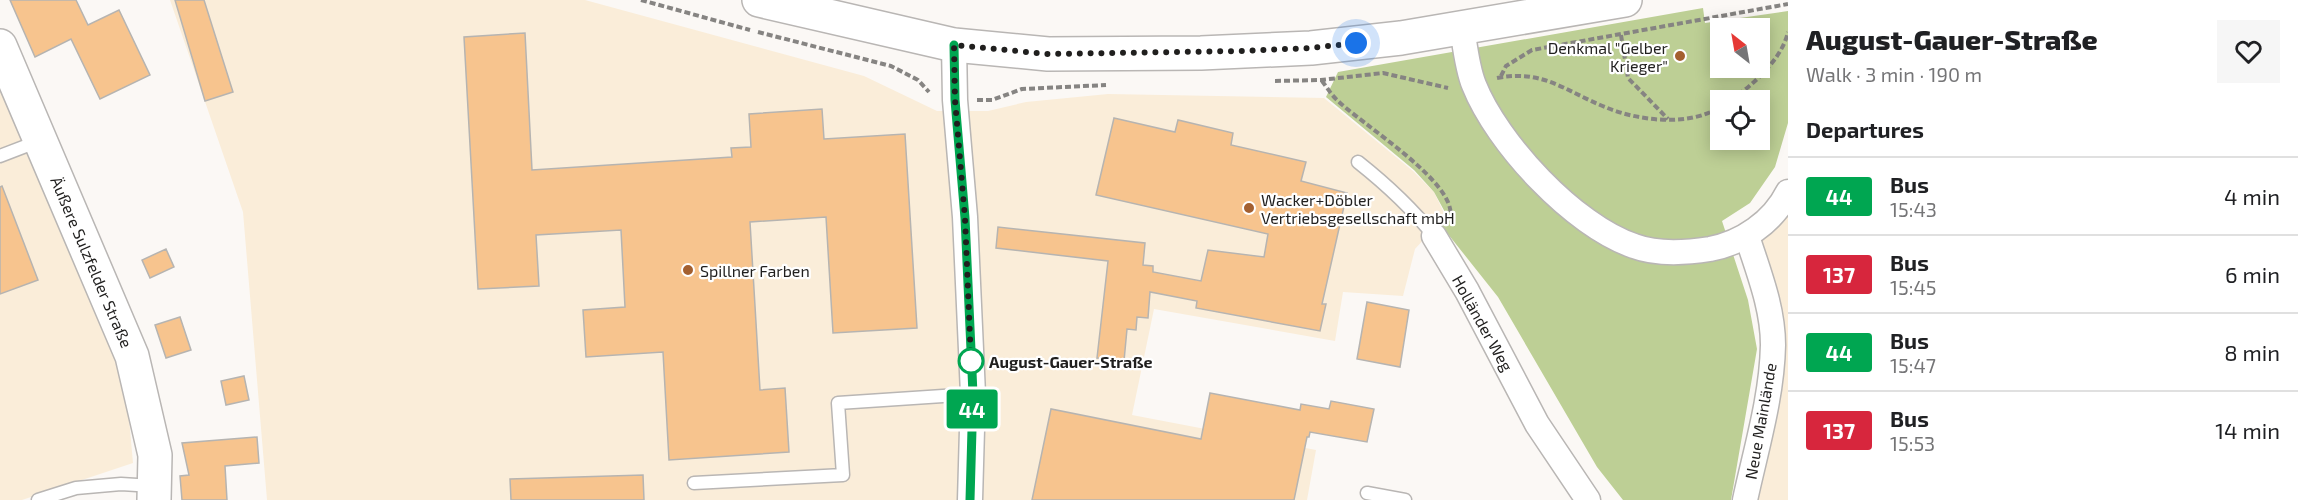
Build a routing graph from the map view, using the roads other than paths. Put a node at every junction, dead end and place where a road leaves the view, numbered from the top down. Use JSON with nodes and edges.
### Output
{"nodes":[{"id":1,"x":759,"y":0,"type":"edge"},
{"id":2,"x":1625,"y":0,"type":"edge"},
{"id":3,"x":1462,"y":27,"type":"junction"},
{"id":4,"x":954,"y":45,"type":"junction"},
{"id":5,"x":0,"y":46,"type":"edge"},
{"id":6,"x":40,"y":141,"type":"junction"},
{"id":7,"x":0,"y":156,"type":"edge"},
{"id":8,"x":1358,"y":162,"type":"dead end"},
{"id":9,"x":1788,"y":192,"type":"edge"},
{"id":10,"x":1434,"y":236,"type":"joint"},
{"id":11,"x":1748,"y":236,"type":"junction"},
{"id":12,"x":973,"y":394,"type":"junction"},
{"id":13,"x":694,"y":483,"type":"dead end"},
{"id":14,"x":154,"y":493,"type":"edge"},
{"id":15,"x":1367,"y":493,"type":"dead end"},
{"id":16,"x":38,"y":500,"type":"edge"},
{"id":17,"x":970,"y":500,"type":"edge"},
{"id":18,"x":1405,"y":500,"type":"edge"},
{"id":19,"x":1588,"y":500,"type":"edge"},
{"id":20,"x":1745,"y":500,"type":"edge"}],
"edges":[{"from":1,"to":4,"type":"main road"},
{"from":2,"to":3,"type":"main road"},
{"from":3,"to":4,"type":"main road"},
{"from":3,"to":11,"type":"street"},
{"from":4,"to":12,"type":"street"},
{"from":5,"to":6,"type":"main road","name":"Äußere Sulzfelder Straße"},
{"from":6,"to":7,"type":"lane"},
{"from":6,"to":14,"type":"main road","name":"Äußere Sulzfelder Straße"},
{"from":8,"to":10,"type":"lane","name":"Holländer Weg"},
{"from":9,"to":11,"type":"street"},
{"from":10,"to":19,"type":"street","name":"Holländer Weg"},
{"from":11,"to":20,"type":"street","name":"Neue Mainlände"},
{"from":12,"to":13,"type":"lane"},
{"from":12,"to":17,"type":"street"},
{"from":14,"to":16,"type":"lane","name":"Äußere Sulzfelder Straße"},
{"from":15,"to":18,"type":"lane"}]}
